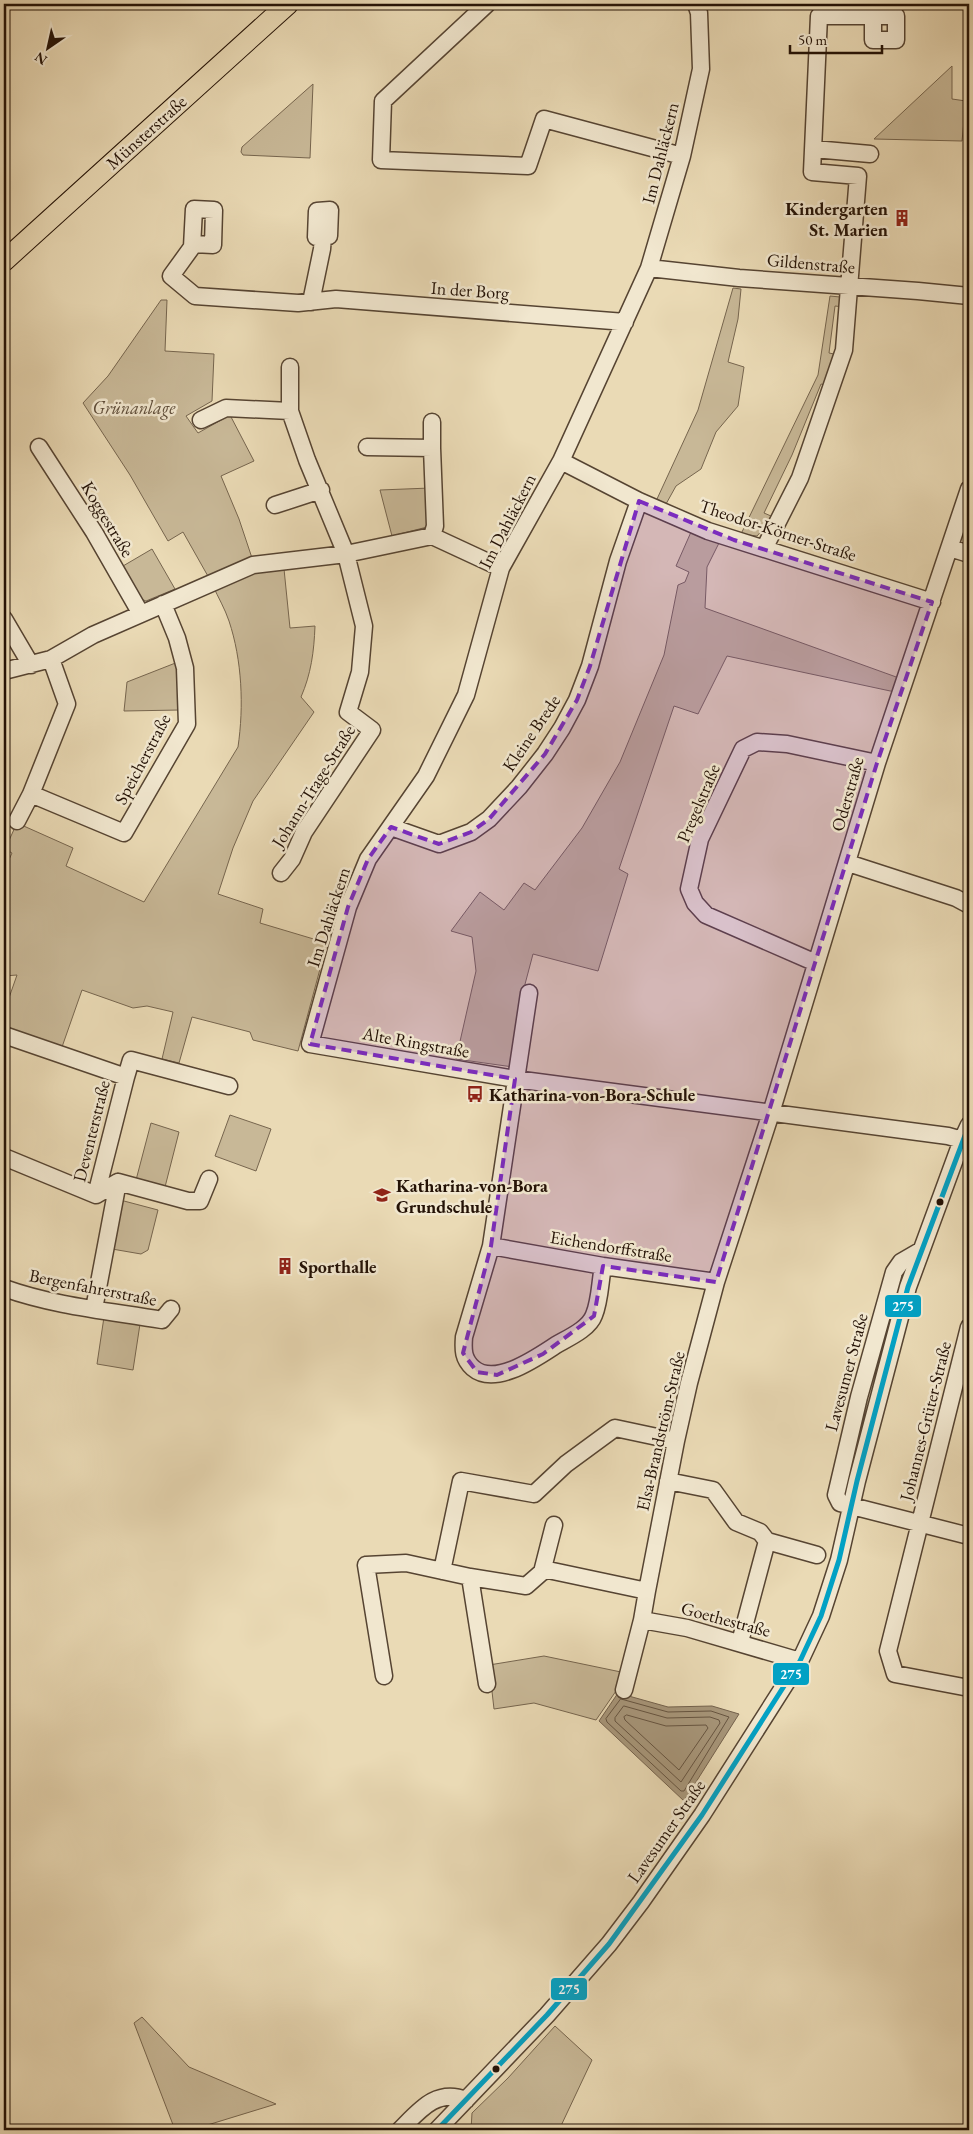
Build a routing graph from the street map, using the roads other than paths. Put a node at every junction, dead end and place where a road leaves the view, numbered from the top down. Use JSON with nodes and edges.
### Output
{"nodes":[{"id":1,"x":288,"y":4,"type":"edge"},
{"id":2,"x":487,"y":4,"type":"edge"},
{"id":3,"x":696,"y":4,"type":"edge"},
{"id":4,"x":873,"y":16,"type":"dead end"},
{"id":5,"x":814,"y":149,"type":"junction"},
{"id":6,"x":682,"y":156,"type":"junction"},
{"id":7,"x":858,"y":176,"type":"junction"},
{"id":8,"x":323,"y":237,"type":"dead end"},
{"id":9,"x":193,"y":244,"type":"dead end"},
{"id":10,"x":4,"y":261,"type":"edge"},
{"id":11,"x":649,"y":268,"type":"junction"},
{"id":12,"x":850,"y":287,"type":"junction"},
{"id":13,"x":969,"y":296,"type":"edge"},
{"id":14,"x":311,"y":302,"type":"junction"},
{"id":15,"x":625,"y":322,"type":"junction"},
{"id":16,"x":290,"y":367,"type":"dead end"},
{"id":17,"x":290,"y":411,"type":"junction"},
{"id":18,"x":201,"y":420,"type":"dead end"},
{"id":19,"x":432,"y":422,"type":"dead end"},
{"id":20,"x":39,"y":447,"type":"dead end"},
{"id":21,"x":367,"y":448,"type":"dead end"},
{"id":22,"x":432,"y":448,"type":"junction"},
{"id":23,"x":561,"y":461,"type":"junction"},
{"id":24,"x":969,"y":489,"type":"edge"},
{"id":25,"x":321,"y":490,"type":"junction"},
{"id":26,"x":639,"y":501,"type":"junction"},
{"id":27,"x":275,"y":505,"type":"dead end"},
{"id":28,"x":432,"y":536,"type":"junction"},
{"id":29,"x":765,"y":548,"type":"junction"},
{"id":30,"x":950,"y":548,"type":"junction"},
{"id":31,"x":346,"y":554,"type":"junction"},
{"id":32,"x":969,"y":554,"type":"edge"},
{"id":33,"x":501,"y":568,"type":"junction"},
{"id":34,"x":932,"y":602,"type":"junction"},
{"id":35,"x":163,"y":604,"type":"junction"},
{"id":36,"x":141,"y":614,"type":"junction"},
{"id":37,"x":4,"y":619,"type":"edge"},
{"id":38,"x":51,"y":659,"type":"junction"},
{"id":39,"x":31,"y":665,"type":"junction"},
{"id":40,"x":4,"y":671,"type":"edge"},
{"id":41,"x":877,"y":762,"type":"junction"},
{"id":42,"x":31,"y":794,"type":"junction"},
{"id":43,"x":17,"y":821,"type":"dead end"},
{"id":44,"x":391,"y":827,"type":"junction"},
{"id":45,"x":848,"y":864,"type":"junction"},
{"id":46,"x":281,"y":872,"type":"dead end"},
{"id":47,"x":969,"y":905,"type":"edge"},
{"id":48,"x":816,"y":962,"type":"junction"},
{"id":49,"x":529,"y":993,"type":"dead end"},
{"id":50,"x":4,"y":1035,"type":"edge"},
{"id":51,"x":310,"y":1044,"type":"joint"},
{"id":52,"x":126,"y":1077,"type":"junction"},
{"id":53,"x":516,"y":1079,"type":"junction"},
{"id":54,"x":229,"y":1086,"type":"dead end"},
{"id":55,"x":771,"y":1113,"type":"junction"},
{"id":56,"x":969,"y":1125,"type":"edge"},
{"id":57,"x":965,"y":1143,"type":"edge"},
{"id":58,"x":4,"y":1157,"type":"edge"},
{"id":59,"x":209,"y":1180,"type":"dead end"},
{"id":60,"x":118,"y":1182,"type":"junction"},
{"id":61,"x":96,"y":1195,"type":"junction"},
{"id":62,"x":491,"y":1246,"type":"junction"},
{"id":63,"x":603,"y":1266,"type":"junction"},
{"id":64,"x":716,"y":1282,"type":"junction"},
{"id":65,"x":4,"y":1288,"type":"edge"},
{"id":66,"x":94,"y":1309,"type":"junction"},
{"id":67,"x":171,"y":1309,"type":"dead end"},
{"id":68,"x":969,"y":1328,"type":"edge"},
{"id":69,"x":676,"y":1440,"type":"junction"},
{"id":70,"x":668,"y":1481,"type":"junction"},
{"id":71,"x":852,"y":1507,"type":"junction"},
{"id":72,"x":554,"y":1525,"type":"dead end"},
{"id":73,"x":920,"y":1525,"type":"junction"},
{"id":74,"x":969,"y":1536,"type":"edge"},
{"id":75,"x":766,"y":1541,"type":"junction"},
{"id":76,"x":818,"y":1555,"type":"dead end"},
{"id":77,"x":442,"y":1570,"type":"junction"},
{"id":78,"x":542,"y":1572,"type":"junction"},
{"id":79,"x":470,"y":1577,"type":"junction"},
{"id":80,"x":646,"y":1591,"type":"junction"},
{"id":81,"x":642,"y":1620,"type":"junction"},
{"id":82,"x":740,"y":1642,"type":"junction"},
{"id":83,"x":800,"y":1661,"type":"junction"},
{"id":84,"x":384,"y":1676,"type":"dead end"},
{"id":85,"x":486,"y":1684,"type":"dead end"},
{"id":86,"x":969,"y":1688,"type":"edge"},
{"id":87,"x":624,"y":1690,"type":"dead end"},
{"id":88,"x":466,"y":2100,"type":"junction"},
{"id":89,"x":400,"y":2130,"type":"edge"},
{"id":90,"x":437,"y":2130,"type":"edge"}],
"edges":[{"from":1,"to":10,"type":"main road","name":"Münsterstraße"},
{"from":2,"to":6,"type":"street"},
{"from":3,"to":6,"type":"street","name":"Im Dahläckern"},
{"from":4,"to":5,"type":"street"},
{"from":5,"to":7,"type":"street"},
{"from":5,"to":7,"type":"street"},
{"from":6,"to":11,"type":"street","name":"Im Dahläckern"},
{"from":7,"to":12,"type":"street"},
{"from":8,"to":14,"type":"street"},
{"from":9,"to":14,"type":"street","name":"In der Borg"},
{"from":11,"to":12,"type":"street","name":"Gildenstraße"},
{"from":11,"to":15,"type":"street","name":"Im Dahläckern"},
{"from":12,"to":13,"type":"street","name":"Gildenstraße"},
{"from":12,"to":29,"type":"street"},
{"from":14,"to":15,"type":"street","name":"In der Borg"},
{"from":15,"to":23,"type":"street","name":"Im Dahläckern"},
{"from":16,"to":17,"type":"street"},
{"from":17,"to":18,"type":"street"},
{"from":17,"to":25,"type":"street"},
{"from":19,"to":22,"type":"street"},
{"from":20,"to":36,"type":"street","name":"Koggestraße"},
{"from":21,"to":22,"type":"street"},
{"from":22,"to":28,"type":"street"},
{"from":23,"to":26,"type":"street","name":"Theodor-Körner-Straße"},
{"from":23,"to":33,"type":"street","name":"Im Dahläckern"},
{"from":24,"to":30,"type":"street","name":"Oderstraße"},
{"from":25,"to":27,"type":"street"},
{"from":25,"to":31,"type":"street"},
{"from":26,"to":29,"type":"street","name":"Theodor-Körner-Straße"},
{"from":26,"to":44,"type":"street","name":"Kleine Brede"},
{"from":28,"to":31,"type":"street"},
{"from":28,"to":33,"type":"street"},
{"from":29,"to":34,"type":"street","name":"Theodor-Körner-Straße"},
{"from":30,"to":32,"type":"street"},
{"from":30,"to":34,"type":"street","name":"Oderstraße"},
{"from":31,"to":35,"type":"street"},
{"from":31,"to":46,"type":"street","name":"Johann-Trage-Straße"},
{"from":33,"to":44,"type":"street","name":"Im Dahläckern"},
{"from":34,"to":41,"type":"street","name":"Oderstraße"},
{"from":35,"to":36,"type":"street"},
{"from":35,"to":42,"type":"street","name":"Speicherstraße"},
{"from":36,"to":38,"type":"street"},
{"from":37,"to":39,"type":"street"},
{"from":38,"to":39,"type":"street"},
{"from":38,"to":42,"type":"street"},
{"from":39,"to":40,"type":"street"},
{"from":41,"to":45,"type":"street","name":"Oderstraße"},
{"from":41,"to":48,"type":"street","name":"Pregelstraße"},
{"from":42,"to":43,"type":"street"},
{"from":44,"to":51,"type":"street","name":"Im Dahläckern"},
{"from":45,"to":47,"type":"street"},
{"from":45,"to":48,"type":"street","name":"Oderstraße"},
{"from":48,"to":55,"type":"street","name":"Oderstraße"},
{"from":49,"to":53,"type":"street"},
{"from":50,"to":52,"type":"street","name":"Deventerstraße"},
{"from":51,"to":53,"type":"street","name":"Alte Ringstraße"},
{"from":52,"to":54,"type":"street","name":"Deventerstraße"},
{"from":52,"to":61,"type":"street","name":"Deventerstraße"},
{"from":53,"to":55,"type":"street","name":"Alte Ringstraße"},
{"from":53,"to":62,"type":"street"},
{"from":55,"to":57,"type":"street","name":"Alte Ringstraße"},
{"from":55,"to":64,"type":"street"},
{"from":56,"to":57,"type":"street","name":"Lavesumer Straße"},
{"from":57,"to":71,"type":"street","name":"Lavesumer Straße"},
{"from":58,"to":61,"type":"street"},
{"from":59,"to":60,"type":"street"},
{"from":60,"to":61,"type":"street"},
{"from":60,"to":66,"type":"street"},
{"from":62,"to":63,"type":"street","name":"Eichendorffstraße"},
{"from":62,"to":63,"type":"street"},
{"from":63,"to":64,"type":"street","name":"Eichendorffstraße"},
{"from":64,"to":69,"type":"street","name":"Elsa-Brandström-Straße"},
{"from":65,"to":66,"type":"street","name":"Bergenfahrerstraße"},
{"from":66,"to":67,"type":"street","name":"Bergenfahrerstraße"},
{"from":68,"to":73,"type":"street","name":"Johannes-Grüter-Straße"},
{"from":69,"to":70,"type":"street","name":"Elsa-Brandström-Straße"},
{"from":69,"to":77,"type":"street"},
{"from":70,"to":75,"type":"street"},
{"from":70,"to":80,"type":"street","name":"Elsa-Brandström-Straße"},
{"from":71,"to":73,"type":"street"},
{"from":71,"to":83,"type":"street","name":"Lavesumer Straße"},
{"from":72,"to":78,"type":"street"},
{"from":73,"to":74,"type":"street"},
{"from":73,"to":86,"type":"street","name":"Johannes-Grüter-Straße"},
{"from":75,"to":76,"type":"street"},
{"from":75,"to":82,"type":"street"},
{"from":77,"to":79,"type":"street"},
{"from":77,"to":84,"type":"street"},
{"from":78,"to":79,"type":"street"},
{"from":78,"to":80,"type":"street"},
{"from":79,"to":85,"type":"street"},
{"from":80,"to":81,"type":"street"},
{"from":81,"to":82,"type":"street","name":"Goethestraße"},
{"from":81,"to":87,"type":"street"},
{"from":82,"to":83,"type":"street","name":"Goethestraße"},
{"from":83,"to":88,"type":"street","name":"Lavesumer Straße"},
{"from":88,"to":89,"type":"street"},
{"from":88,"to":90,"type":"street","name":"Lavesumer Straße"}]}
